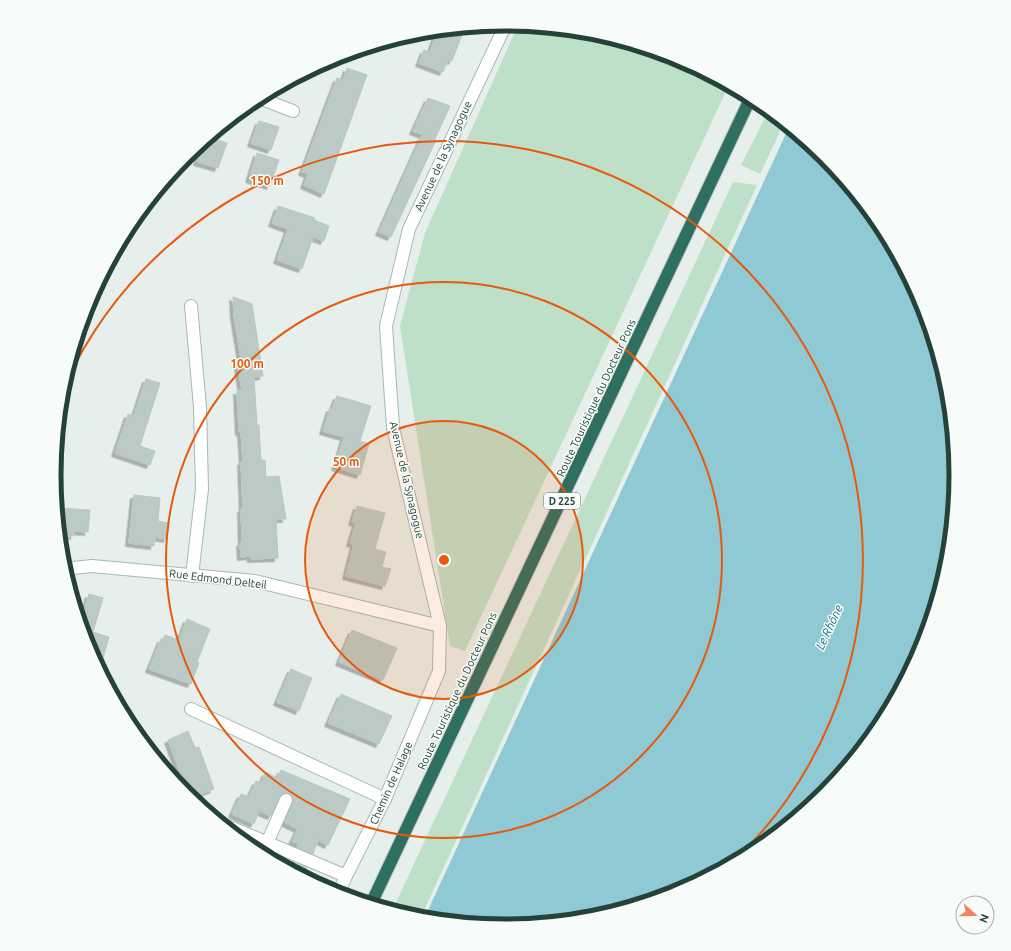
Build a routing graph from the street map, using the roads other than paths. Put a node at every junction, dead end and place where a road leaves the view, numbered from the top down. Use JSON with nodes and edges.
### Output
{"nodes":[{"id":1,"x":503,"y":31,"type":"edge"},
{"id":2,"x":267,"y":101,"type":"edge"},
{"id":3,"x":748,"y":103,"type":"edge"},
{"id":4,"x":293,"y":111,"type":"dead end"},
{"id":5,"x":191,"y":306,"type":"dead end"},
{"id":6,"x":71,"y":568,"type":"edge"},
{"id":7,"x":192,"y":576,"type":"junction"},
{"id":8,"x":440,"y":626,"type":"junction"},
{"id":9,"x":439,"y":671,"type":"joint"},
{"id":10,"x":191,"y":710,"type":"dead end"},
{"id":11,"x":385,"y":799,"type":"junction"},
{"id":12,"x":286,"y":800,"type":"dead end"},
{"id":13,"x":239,"y":831,"type":"edge"},
{"id":14,"x":267,"y":843,"type":"junction"},
{"id":15,"x":346,"y":876,"type":"junction"},
{"id":16,"x":341,"y":888,"type":"edge"},
{"id":17,"x":373,"y":899,"type":"edge"}],
"edges":[{"from":1,"to":8,"type":"street","name":"Avenue de la Synagogue"},
{"from":2,"to":4,"type":"street"},
{"from":3,"to":17,"type":"highway","name":"Route Touristique du Docteur Pons","number":"D 225"},
{"from":5,"to":7,"type":"street"},
{"from":6,"to":7,"type":"street","name":"Rue Edmond Delteil"},
{"from":7,"to":8,"type":"street","name":"Rue Edmond Delteil"},
{"from":8,"to":9,"type":"street","name":"Avenue de la Synagogue"},
{"from":9,"to":11,"type":"street","name":"Chemin de Halage"},
{"from":10,"to":11,"type":"street"},
{"from":11,"to":15,"type":"street","name":"Chemin de Halage"},
{"from":12,"to":14,"type":"street"},
{"from":13,"to":14,"type":"street"},
{"from":14,"to":15,"type":"street"},
{"from":15,"to":16,"type":"street","name":"Chemin de Halage"}]}
